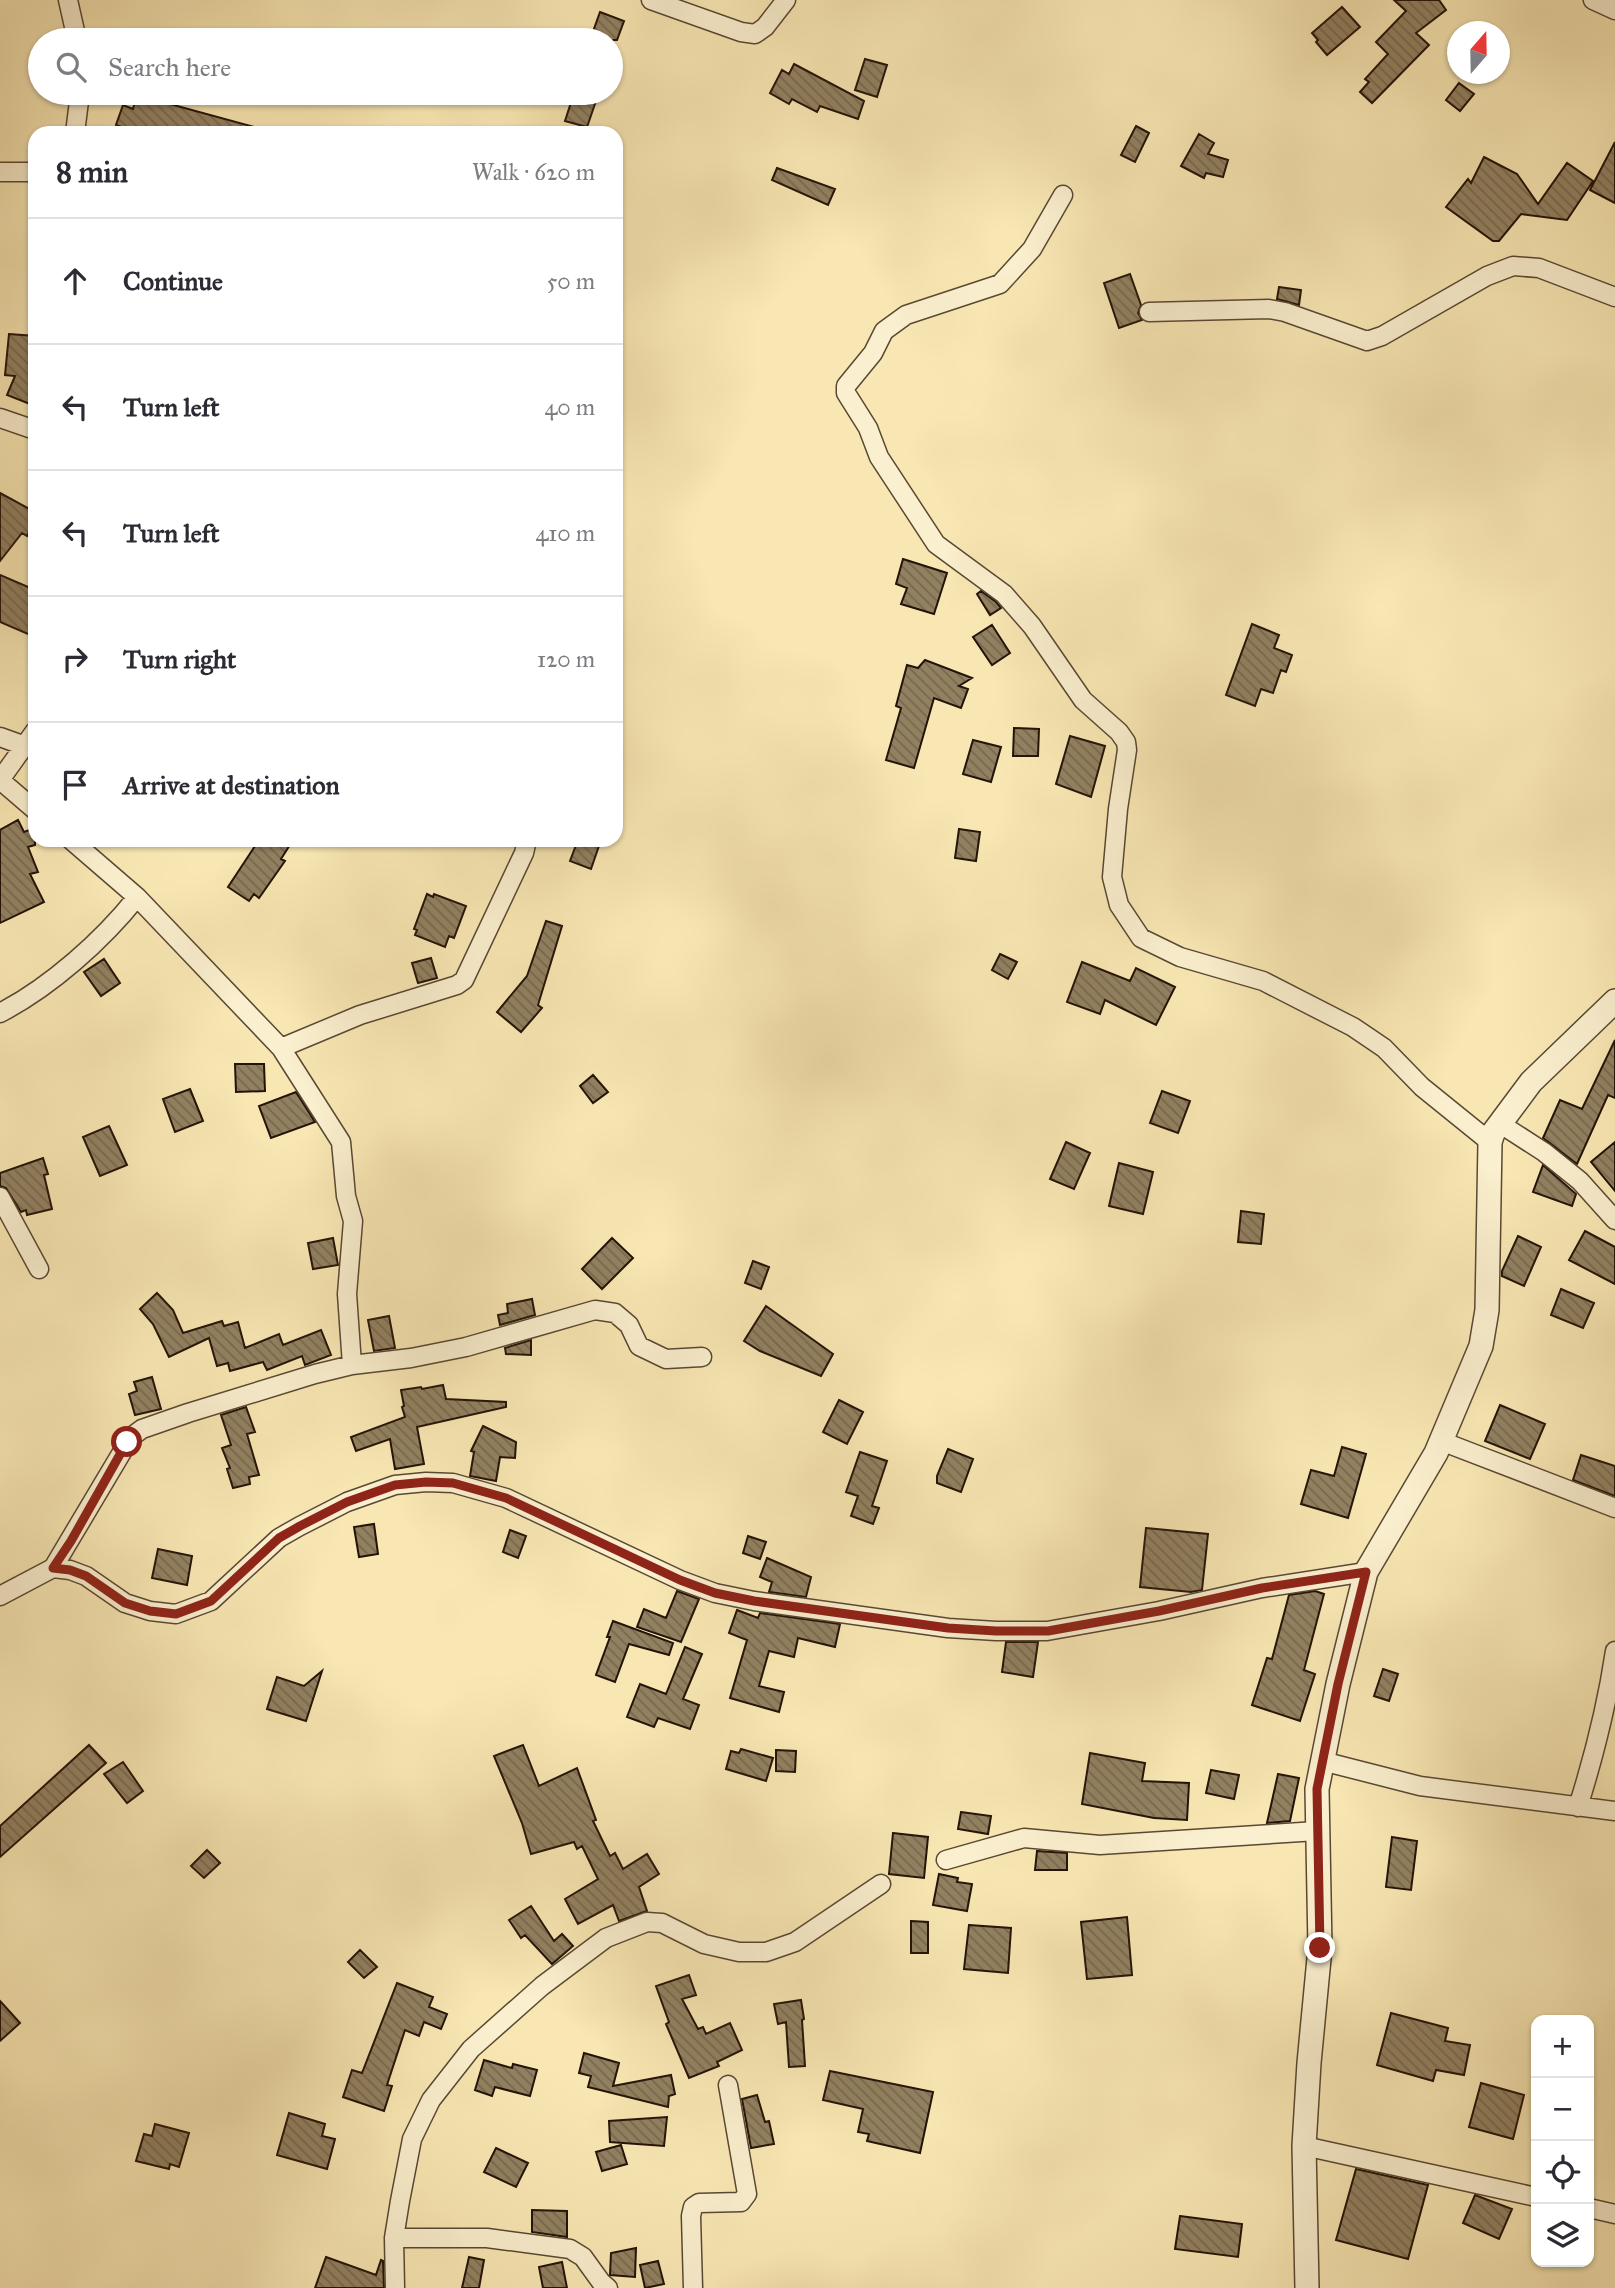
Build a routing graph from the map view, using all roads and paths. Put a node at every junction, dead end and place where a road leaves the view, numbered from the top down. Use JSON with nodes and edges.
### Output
{"nodes":[{"id":1,"x":68,"y":0,"type":"edge"},
{"id":2,"x":650,"y":0,"type":"edge"},
{"id":3,"x":786,"y":0,"type":"edge"},
{"id":4,"x":1593,"y":0,"type":"edge"},
{"id":5,"x":1615,"y":10,"type":"edge"},
{"id":6,"x":74,"y":28,"type":"edge"},
{"id":7,"x":78,"y":105,"type":"edge"},
{"id":8,"x":76,"y":126,"type":"edge"},
{"id":9,"x":0,"y":172,"type":"edge"},
{"id":10,"x":28,"y":173,"type":"edge"},
{"id":11,"x":1063,"y":195,"type":"dead end"},
{"id":12,"x":1615,"y":297,"type":"edge"},
{"id":13,"x":1149,"y":313,"type":"dead end"},
{"id":14,"x":0,"y":418,"type":"edge"},
{"id":15,"x":28,"y":428,"type":"edge"},
{"id":16,"x":0,"y":737,"type":"edge"},
{"id":17,"x":28,"y":738,"type":"edge"},
{"id":18,"x":28,"y":741,"type":"edge"},
{"id":19,"x":0,"y":780,"type":"edge"},
{"id":20,"x":28,"y":804,"type":"edge"},
{"id":21,"x":79,"y":847,"type":"edge"},
{"id":22,"x":525,"y":847,"type":"edge"},
{"id":23,"x":137,"y":897,"type":"junction"},
{"id":24,"x":1615,"y":1001,"type":"edge"},
{"id":25,"x":0,"y":1013,"type":"edge"},
{"id":26,"x":281,"y":1048,"type":"junction"},
{"id":27,"x":1494,"y":1133,"type":"junction"},
{"id":28,"x":0,"y":1197,"type":"edge"},
{"id":29,"x":1615,"y":1220,"type":"edge"},
{"id":30,"x":39,"y":1269,"type":"dead end"},
{"id":31,"x":702,"y":1357,"type":"dead end"},
{"id":32,"x":352,"y":1365,"type":"junction"},
{"id":33,"x":1441,"y":1441,"type":"junction"},
{"id":34,"x":1615,"y":1509,"type":"edge"},
{"id":35,"x":53,"y":1568,"type":"junction"},
{"id":36,"x":1366,"y":1572,"type":"junction"},
{"id":37,"x":0,"y":1596,"type":"edge"},
{"id":38,"x":1615,"y":1651,"type":"edge"},
{"id":39,"x":1322,"y":1761,"type":"junction"},
{"id":40,"x":1578,"y":1807,"type":"junction"},
{"id":41,"x":1615,"y":1811,"type":"edge"},
{"id":42,"x":1317,"y":1831,"type":"junction"},
{"id":43,"x":946,"y":1860,"type":"dead end"},
{"id":44,"x":881,"y":1884,"type":"dead end"},
{"id":45,"x":728,"y":2085,"type":"dead end"},
{"id":46,"x":1304,"y":2146,"type":"junction"},
{"id":47,"x":1531,"y":2196,"type":"edge"},
{"id":48,"x":1594,"y":2209,"type":"edge"},
{"id":49,"x":1615,"y":2214,"type":"edge"},
{"id":50,"x":394,"y":2238,"type":"junction"},
{"id":51,"x":396,"y":2288,"type":"edge"},
{"id":52,"x":608,"y":2288,"type":"edge"},
{"id":53,"x":693,"y":2288,"type":"edge"},
{"id":54,"x":1307,"y":2288,"type":"edge"}],
"edges":[{"from":1,"to":6,"type":"street"},
{"from":2,"to":3,"type":"street"},
{"from":4,"to":5,"type":"street"},
{"from":7,"to":8,"type":"street"},
{"from":9,"to":10,"type":"street"},
{"from":11,"to":27,"type":"street"},
{"from":12,"to":13,"type":"street"},
{"from":14,"to":15,"type":"street"},
{"from":16,"to":17,"type":"street"},
{"from":18,"to":19,"type":"street"},
{"from":19,"to":20,"type":"street"},
{"from":21,"to":23,"type":"street"},
{"from":22,"to":26,"type":"street"},
{"from":23,"to":25,"type":"street"},
{"from":23,"to":26,"type":"street"},
{"from":24,"to":27,"type":"street"},
{"from":26,"to":32,"type":"street"},
{"from":27,"to":29,"type":"street"},
{"from":27,"to":33,"type":"street"},
{"from":28,"to":30,"type":"street"},
{"from":31,"to":32,"type":"street"},
{"from":32,"to":35,"type":"street"},
{"from":33,"to":34,"type":"street"},
{"from":33,"to":36,"type":"street"},
{"from":35,"to":36,"type":"street"},
{"from":35,"to":37,"type":"street"},
{"from":36,"to":39,"type":"street"},
{"from":38,"to":40,"type":"street"},
{"from":39,"to":40,"type":"street"},
{"from":39,"to":42,"type":"street"},
{"from":40,"to":41,"type":"street"},
{"from":42,"to":43,"type":"street"},
{"from":42,"to":46,"type":"street"},
{"from":44,"to":50,"type":"street"},
{"from":45,"to":53,"type":"street"},
{"from":46,"to":47,"type":"street"},
{"from":46,"to":54,"type":"street"},
{"from":48,"to":49,"type":"street"},
{"from":50,"to":51,"type":"street"},
{"from":50,"to":52,"type":"street"}]}
